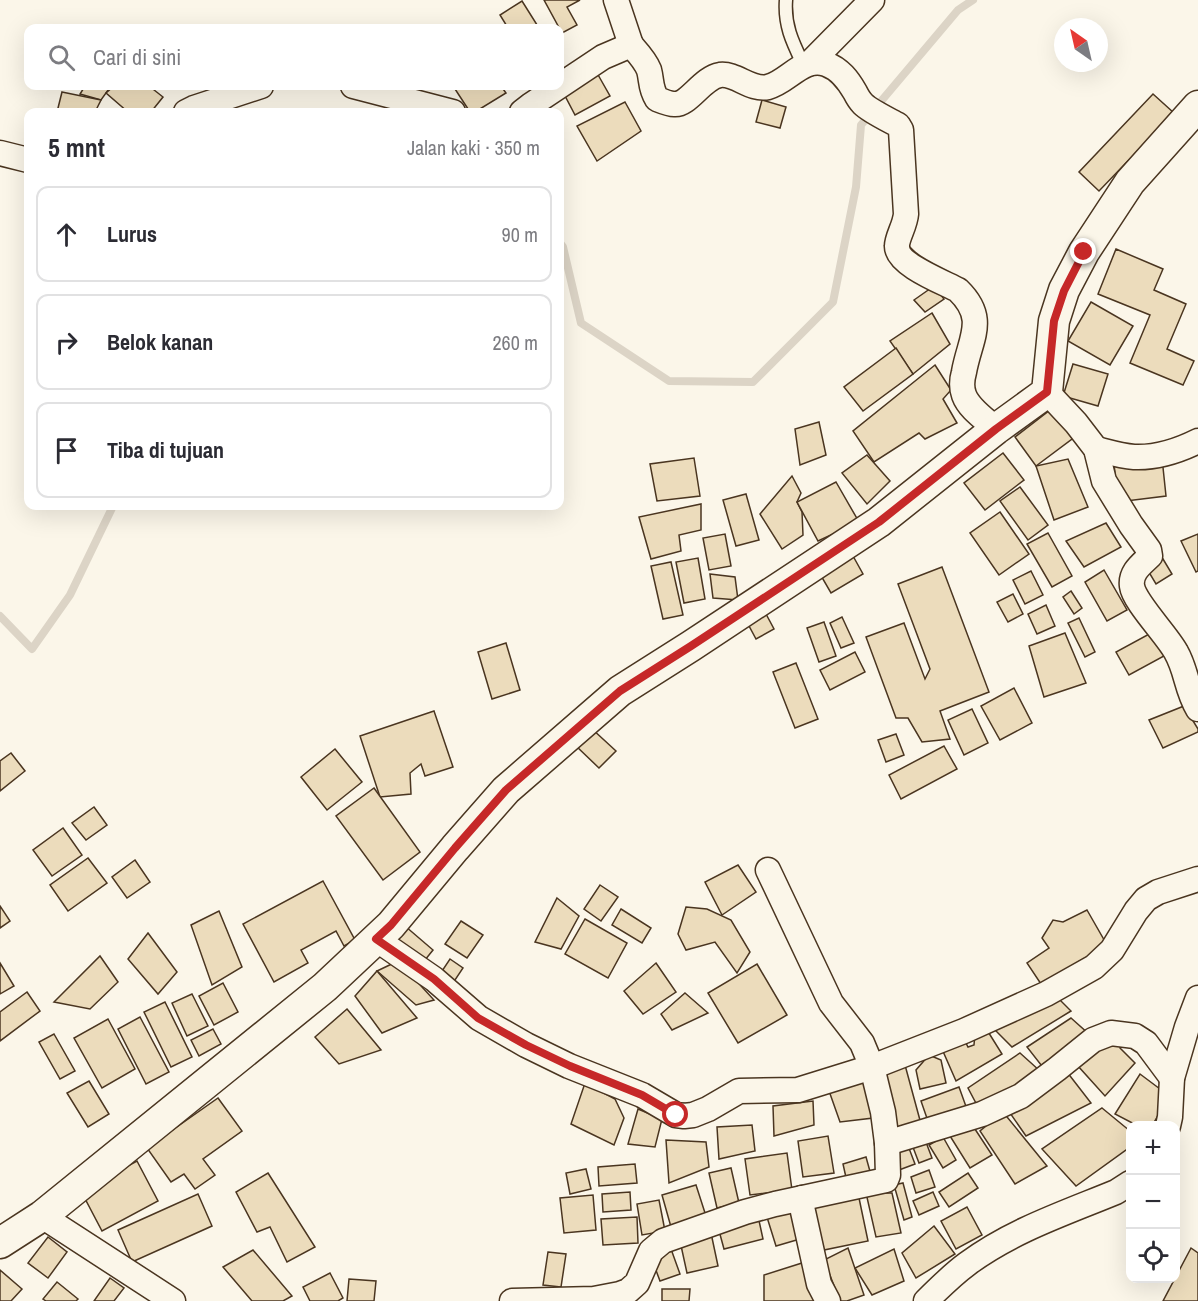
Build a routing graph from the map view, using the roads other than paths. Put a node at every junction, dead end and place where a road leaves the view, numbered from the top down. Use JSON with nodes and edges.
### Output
{"nodes":[{"id":1,"x":616,"y":0,"type":"edge"},
{"id":2,"x":786,"y":0,"type":"edge"},
{"id":3,"x":872,"y":0,"type":"edge"},
{"id":4,"x":631,"y":45,"type":"junction"},
{"id":5,"x":807,"y":65,"type":"junction"},
{"id":6,"x":564,"y":83,"type":"edge"},
{"id":7,"x":249,"y":90,"type":"edge"},
{"id":8,"x":369,"y":90,"type":"edge"},
{"id":9,"x":554,"y":90,"type":"edge"},
{"id":10,"x":1198,"y":106,"type":"edge"},
{"id":11,"x":194,"y":108,"type":"edge"},
{"id":12,"x":438,"y":108,"type":"edge"},
{"id":13,"x":527,"y":108,"type":"edge"},
{"id":14,"x":0,"y":153,"type":"edge"},
{"id":15,"x":24,"y":159,"type":"edge"},
{"id":16,"x":1047,"y":392,"type":"junction"},
{"id":17,"x":996,"y":429,"type":"junction"},
{"id":18,"x":1198,"y":441,"type":"edge"},
{"id":19,"x":1096,"y":449,"type":"junction"},
{"id":20,"x":1198,"y":709,"type":"edge"},
{"id":21,"x":768,"y":870,"type":"dead end"},
{"id":22,"x":1198,"y":879,"type":"edge"},
{"id":23,"x":376,"y":939,"type":"junction"},
{"id":24,"x":1198,"y":998,"type":"edge"},
{"id":25,"x":872,"y":1067,"type":"junction"},
{"id":26,"x":1172,"y":1078,"type":"junction"},
{"id":27,"x":1169,"y":1121,"type":"edge"},
{"id":28,"x":887,"y":1143,"type":"junction"},
{"id":29,"x":1126,"y":1186,"type":"edge"},
{"id":30,"x":802,"y":1198,"type":"junction"},
{"id":31,"x":42,"y":1216,"type":"junction"},
{"id":32,"x":0,"y":1243,"type":"edge"},
{"id":33,"x":173,"y":1301,"type":"edge"},
{"id":34,"x":512,"y":1301,"type":"edge"},
{"id":35,"x":828,"y":1301,"type":"edge"},
{"id":36,"x":926,"y":1301,"type":"edge"}],
"edges":[{"from":1,"to":4,"type":"street"},
{"from":2,"to":5,"type":"lane"},
{"from":3,"to":5,"type":"street"},
{"from":4,"to":5,"type":"street"},
{"from":4,"to":6,"type":"street"},
{"from":5,"to":17,"type":"street"},
{"from":7,"to":11,"type":"street"},
{"from":8,"to":12,"type":"street"},
{"from":9,"to":13,"type":"street"},
{"from":10,"to":16,"type":"street"},
{"from":14,"to":15,"type":"street"},
{"from":16,"to":17,"type":"street"},
{"from":16,"to":19,"type":"street"},
{"from":17,"to":23,"type":"street"},
{"from":18,"to":19,"type":"street"},
{"from":19,"to":20,"type":"street"},
{"from":21,"to":25,"type":"street"},
{"from":22,"to":25,"type":"street"},
{"from":23,"to":25,"type":"street"},
{"from":23,"to":31,"type":"street"},
{"from":24,"to":26,"type":"street"},
{"from":25,"to":28,"type":"street"},
{"from":26,"to":27,"type":"street"},
{"from":26,"to":28,"type":"street"},
{"from":28,"to":30,"type":"street"},
{"from":29,"to":36,"type":"street"},
{"from":30,"to":34,"type":"street"},
{"from":30,"to":35,"type":"street"},
{"from":31,"to":32,"type":"street"},
{"from":31,"to":33,"type":"street"}]}
